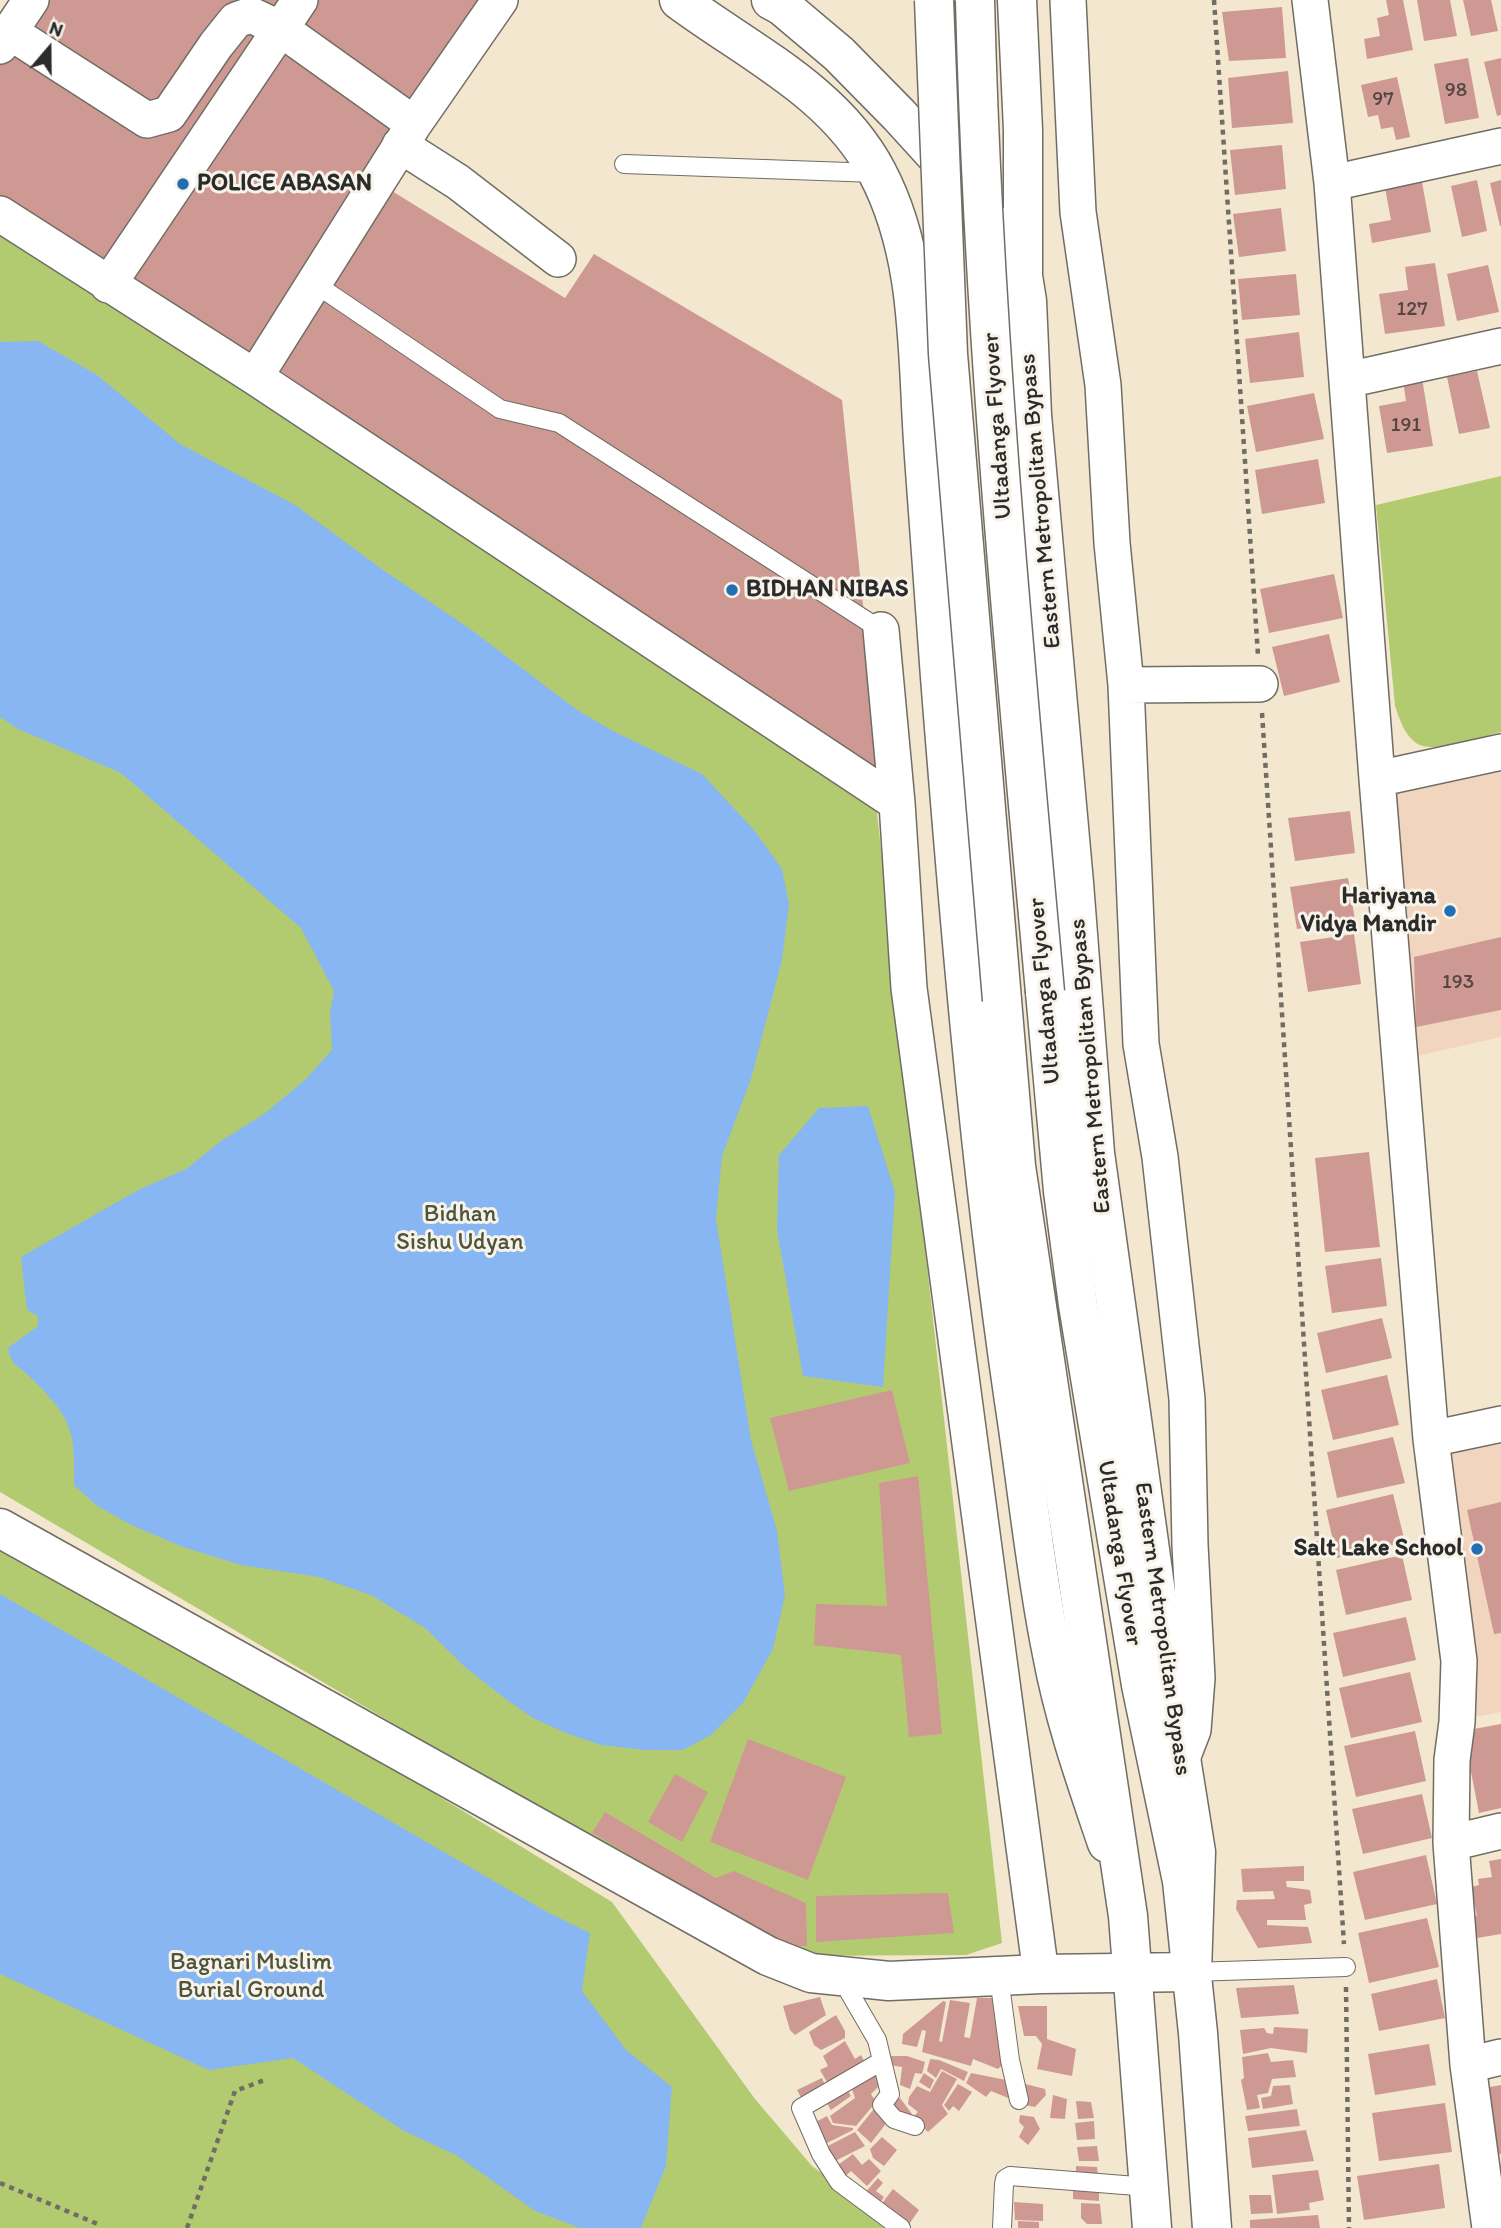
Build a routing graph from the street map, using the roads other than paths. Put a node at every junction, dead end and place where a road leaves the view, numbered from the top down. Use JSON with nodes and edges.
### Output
{"nodes":[{"id":1,"x":32,"y":0,"type":"edge"},
{"id":2,"x":300,"y":0,"type":"edge"},
{"id":3,"x":500,"y":0,"type":"edge"},
{"id":4,"x":771,"y":0,"type":"edge"},
{"id":5,"x":934,"y":0,"type":"edge"},
{"id":6,"x":975,"y":0,"type":"edge"},
{"id":7,"x":1017,"y":0,"type":"edge"},
{"id":8,"x":1068,"y":0,"type":"edge"},
{"id":9,"x":1310,"y":0,"type":"edge"},
{"id":10,"x":706,"y":7,"type":"edge"},
{"id":11,"x":281,"y":29,"type":"junction"},
{"id":12,"x":5,"y":39,"type":"edge"},
{"id":13,"x":407,"y":134,"type":"junction"},
{"id":14,"x":1501,"y":146,"type":"edge"},
{"id":15,"x":624,"y":164,"type":"dead end"},
{"id":16,"x":878,"y":173,"type":"junction"},
{"id":17,"x":1332,"y":183,"type":"junction"},
{"id":18,"x":0,"y":214,"type":"edge"},
{"id":19,"x":558,"y":259,"type":"dead end"},
{"id":20,"x":1023,"y":276,"type":"junction"},
{"id":21,"x":314,"y":283,"type":"junction"},
{"id":22,"x":108,"y":285,"type":"junction"},
{"id":23,"x":1501,"y":346,"type":"edge"},
{"id":24,"x":255,"y":377,"type":"junction"},
{"id":25,"x":1347,"y":380,"type":"junction"},
{"id":26,"x":881,"y":630,"type":"joint"},
{"id":27,"x":1260,"y":684,"type":"road end"},
{"id":28,"x":1126,"y":685,"type":"junction"},
{"id":29,"x":1501,"y":752,"type":"edge"},
{"id":30,"x":1377,"y":779,"type":"junction"},
{"id":31,"x":897,"y":803,"type":"junction"},
{"id":32,"x":1501,"y":1424,"type":"edge"},
{"id":33,"x":1431,"y":1440,"type":"junction"},
{"id":34,"x":0,"y":1528,"type":"edge"},
{"id":35,"x":1181,"y":1761,"type":"junction"},
{"id":36,"x":1501,"y":1832,"type":"edge"},
{"id":37,"x":1451,"y":1843,"type":"junction"},
{"id":38,"x":1128,"y":1916,"type":"junction"},
{"id":39,"x":1346,"y":1967,"type":"road end"},
{"id":40,"x":1192,"y":1972,"type":"junction"},
{"id":41,"x":1041,"y":1974,"type":"junction"},
{"id":42,"x":1132,"y":1974,"type":"junction"},
{"id":43,"x":840,"y":1977,"type":"junction"},
{"id":44,"x":999,"y":1977,"type":"junction"},
{"id":45,"x":882,"y":2061,"type":"junction"},
{"id":46,"x":1485,"y":2061,"type":"edge"},
{"id":47,"x":1019,"y":2100,"type":"dead end"},
{"id":48,"x":915,"y":2126,"type":"dead end"},
{"id":49,"x":1149,"y":2187,"type":"junction"},
{"id":50,"x":901,"y":2228,"type":"edge"},
{"id":51,"x":1002,"y":2228,"type":"edge"},
{"id":52,"x":1152,"y":2228,"type":"edge"},
{"id":53,"x":1212,"y":2228,"type":"edge"},
{"id":54,"x":1490,"y":2228,"type":"edge"}],
"edges":[{"from":1,"to":12,"type":"street"},
{"from":2,"to":11,"type":"street"},
{"from":3,"to":13,"type":"street"},
{"from":4,"to":20,"type":"main road","name":"Eastern Metropolitan Bypass"},
{"from":5,"to":38,"type":"main road","name":"Ultadanga Flyover","bridge":true},
{"from":6,"to":40,"type":"main road","name":"Ultadanga Flyover","bridge":true},
{"from":7,"to":20,"type":"main road"},
{"from":8,"to":28,"type":"street"},
{"from":9,"to":17,"type":"street"},
{"from":10,"to":16,"type":"main road"},
{"from":11,"to":12,"type":"street"},
{"from":11,"to":13,"type":"street"},
{"from":11,"to":22,"type":"street"},
{"from":13,"to":19,"type":"street"},
{"from":13,"to":21,"type":"street"},
{"from":14,"to":17,"type":"street"},
{"from":15,"to":16,"type":"lane"},
{"from":16,"to":38,"type":"main road"},
{"from":17,"to":25,"type":"street"},
{"from":18,"to":22,"type":"street"},
{"from":20,"to":35,"type":"main road","name":"Eastern Metropolitan Bypass"},
{"from":21,"to":24,"type":"street"},
{"from":21,"to":26,"type":"lane"},
{"from":22,"to":24,"type":"street"},
{"from":23,"to":25,"type":"street"},
{"from":24,"to":31,"type":"street"},
{"from":25,"to":30,"type":"street"},
{"from":26,"to":31,"type":"street"},
{"from":27,"to":28,"type":"street"},
{"from":28,"to":35,"type":"street"},
{"from":29,"to":30,"type":"street"},
{"from":30,"to":33,"type":"street"},
{"from":31,"to":41,"type":"street"},
{"from":32,"to":33,"type":"street"},
{"from":33,"to":37,"type":"street"},
{"from":34,"to":43,"type":"main road"},
{"from":35,"to":40,"type":"main road","name":"Eastern Metropolitan Bypass"},
{"from":36,"to":37,"type":"street"},
{"from":37,"to":46,"type":"street"},
{"from":38,"to":42,"type":"main road"},
{"from":39,"to":40,"type":"lane"},
{"from":40,"to":42,"type":"main road"},
{"from":40,"to":53,"type":"main road","name":"Eastern Metropolitan Bypass"},
{"from":41,"to":42,"type":"main road"},
{"from":41,"to":44,"type":"main road"},
{"from":42,"to":49,"type":"main road"},
{"from":43,"to":44,"type":"main road"},
{"from":43,"to":45,"type":"lane"},
{"from":44,"to":47,"type":"lane"},
{"from":45,"to":48,"type":"lane"},
{"from":45,"to":50,"type":"lane"},
{"from":46,"to":54,"type":"street"},
{"from":49,"to":51,"type":"lane"},
{"from":49,"to":52,"type":"main road"}]}
